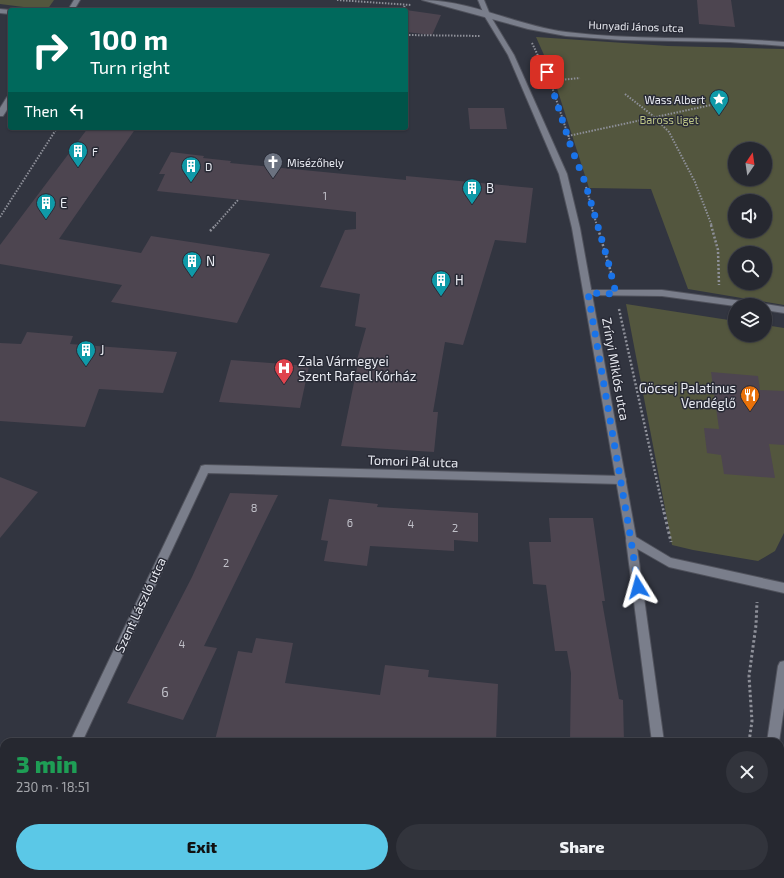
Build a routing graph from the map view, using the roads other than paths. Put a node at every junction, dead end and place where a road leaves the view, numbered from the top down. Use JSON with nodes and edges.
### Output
{"nodes":[{"id":1,"x":425,"y":0,"type":"edge"},
{"id":2,"x":481,"y":0,"type":"edge"},
{"id":3,"x":488,"y":17,"type":"junction"},
{"id":4,"x":784,"y":44,"type":"edge"},
{"id":5,"x":8,"y":102,"type":"edge"},
{"id":6,"x":0,"y":114,"type":"edge"},
{"id":7,"x":588,"y":293,"type":"junction"},
{"id":8,"x":728,"y":302,"type":"edge"},
{"id":9,"x":772,"y":308,"type":"edge"},
{"id":10,"x":784,"y":310,"type":"edge"},
{"id":11,"x":205,"y":469,"type":"joint"},
{"id":12,"x":621,"y":480,"type":"junction"},
{"id":13,"x":631,"y":540,"type":"junction"},
{"id":14,"x":784,"y":588,"type":"edge"},
{"id":15,"x":784,"y":666,"type":"edge"},
{"id":16,"x":78,"y":738,"type":"edge"},
{"id":17,"x":657,"y":738,"type":"edge"},
{"id":18,"x":774,"y":738,"type":"edge"}],
"edges":[{"from":1,"to":3,"type":"street","name":"Hunyadi János utca"},
{"from":2,"to":3,"type":"street","name":"Zrínyi Miklós utca"},
{"from":3,"to":4,"type":"street","name":"Hunyadi János utca"},
{"from":3,"to":7,"type":"street","name":"Zrínyi Miklós utca"},
{"from":5,"to":6,"type":"street"},
{"from":7,"to":8,"type":"street"},
{"from":7,"to":12,"type":"street","name":"Zrínyi Miklós utca"},
{"from":9,"to":10,"type":"street"},
{"from":11,"to":12,"type":"street","name":"Tomori Pál utca"},
{"from":11,"to":16,"type":"street","name":"Szent László utca"},
{"from":12,"to":13,"type":"street","name":"Zrínyi Miklós utca"},
{"from":13,"to":14,"type":"street"},
{"from":13,"to":17,"type":"street","name":"Zrínyi Miklós utca"},
{"from":15,"to":18,"type":"street"}]}
